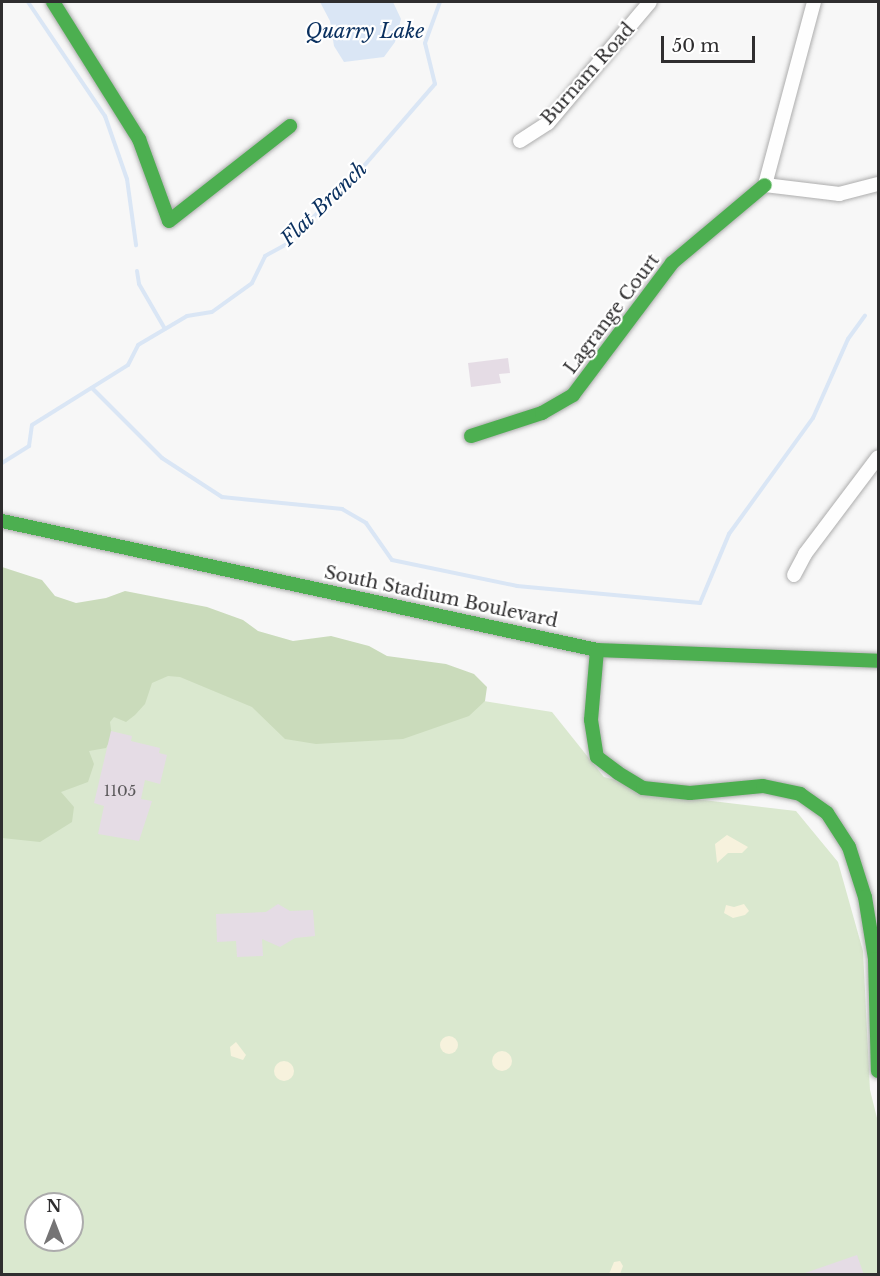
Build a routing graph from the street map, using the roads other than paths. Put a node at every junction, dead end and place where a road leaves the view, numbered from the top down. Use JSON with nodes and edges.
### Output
{"nodes":[{"id":1,"x":53,"y":2,"type":"edge"},
{"id":2,"x":650,"y":2,"type":"edge"},
{"id":3,"x":814,"y":2,"type":"edge"},
{"id":4,"x":290,"y":126,"type":"dead end"},
{"id":5,"x":520,"y":141,"type":"dead end"},
{"id":6,"x":765,"y":184,"type":"junction"},
{"id":7,"x":879,"y":184,"type":"edge"},
{"id":8,"x":471,"y":436,"type":"dead end"},
{"id":9,"x":879,"y":457,"type":"edge"},
{"id":10,"x":2,"y":521,"type":"edge"},
{"id":11,"x":794,"y":575,"type":"dead end"},
{"id":12,"x":597,"y":650,"type":"junction"},
{"id":13,"x":879,"y":661,"type":"edge"},
{"id":14,"x":879,"y":1071,"type":"edge"}],
"edges":[{"from":1,"to":4,"type":"street"},
{"from":2,"to":5,"type":"street","name":"Burnam Road"},
{"from":3,"to":6,"type":"street"},
{"from":6,"to":7,"type":"street"},
{"from":6,"to":8,"type":"street","name":"Lagrange Court"},
{"from":9,"to":11,"type":"street"},
{"from":10,"to":12,"type":"street","name":"South Stadium Boulevard"},
{"from":12,"to":13,"type":"street","name":"South Stadium Boulevard"},
{"from":12,"to":14,"type":"street"}]}
